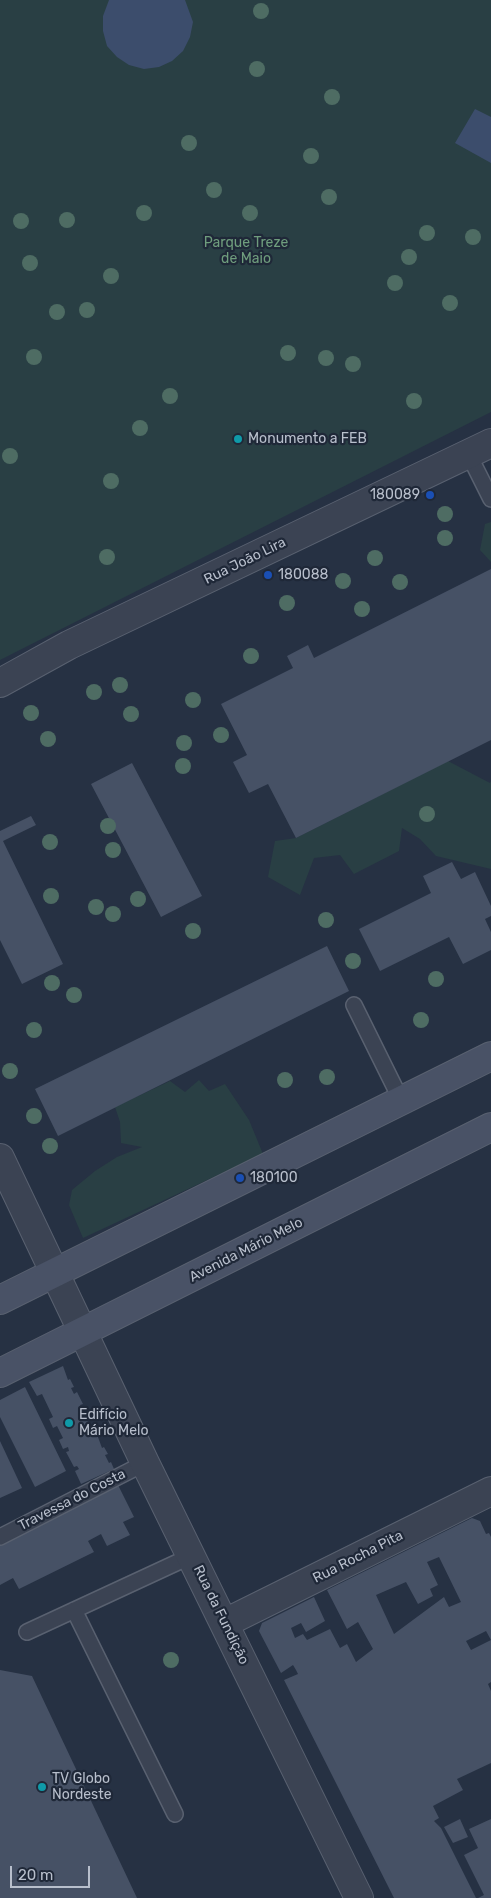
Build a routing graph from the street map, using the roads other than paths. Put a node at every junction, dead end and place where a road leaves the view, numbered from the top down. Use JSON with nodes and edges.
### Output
{"nodes":[{"id":1,"x":480,"y":449,"type":"edge"},
{"id":2,"x":491,"y":499,"type":"edge"},
{"id":3,"x":0,"y":683,"type":"edge"},
{"id":4,"x":354,"y":1005,"type":"dead end"},
{"id":5,"x":491,"y":1056,"type":"edge"},
{"id":6,"x":401,"y":1100,"type":"junction"},
{"id":7,"x":491,"y":1127,"type":"edge"},
{"id":8,"x":0,"y":1158,"type":"edge"},
{"id":9,"x":53,"y":1273,"type":"junction"},
{"id":10,"x":0,"y":1300,"type":"edge"},
{"id":11,"x":82,"y":1333,"type":"junction"},
{"id":12,"x":0,"y":1372,"type":"edge"},
{"id":13,"x":145,"y":1463,"type":"junction"},
{"id":14,"x":489,"y":1497,"type":"edge"},
{"id":15,"x":0,"y":1537,"type":"edge"},
{"id":16,"x":191,"y":1556,"type":"junction"},
{"id":17,"x":74,"y":1610,"type":"junction"},
{"id":18,"x":225,"y":1623,"type":"junction"},
{"id":19,"x":27,"y":1632,"type":"dead end"},
{"id":20,"x":175,"y":1814,"type":"dead end"},
{"id":21,"x":359,"y":1898,"type":"edge"}],
"edges":[{"from":1,"to":2,"type":"lane"},
{"from":1,"to":3,"type":"street","name":"Rua João Lira"},
{"from":4,"to":6,"type":"lane"},
{"from":5,"to":6,"type":"main road"},
{"from":6,"to":9,"type":"main road"},
{"from":7,"to":11,"type":"main road","name":"Avenida Mário Melo"},
{"from":8,"to":9,"type":"street","name":"Rua da Fundição"},
{"from":9,"to":10,"type":"main road"},
{"from":9,"to":11,"type":"street","name":"Rua da Fundição"},
{"from":11,"to":12,"type":"main road","name":"Avenida Mário Melo"},
{"from":11,"to":13,"type":"street","name":"Rua da Fundição"},
{"from":13,"to":15,"type":"lane","name":"Travessa do Costa"},
{"from":13,"to":16,"type":"street","name":"Rua da Fundição"},
{"from":14,"to":18,"type":"street","name":"Rua Rocha Pita"},
{"from":16,"to":17,"type":"lane"},
{"from":16,"to":18,"type":"street","name":"Rua da Fundição"},
{"from":17,"to":19,"type":"lane"},
{"from":17,"to":20,"type":"lane"},
{"from":18,"to":21,"type":"street","name":"Rua da Fundição"}]}
